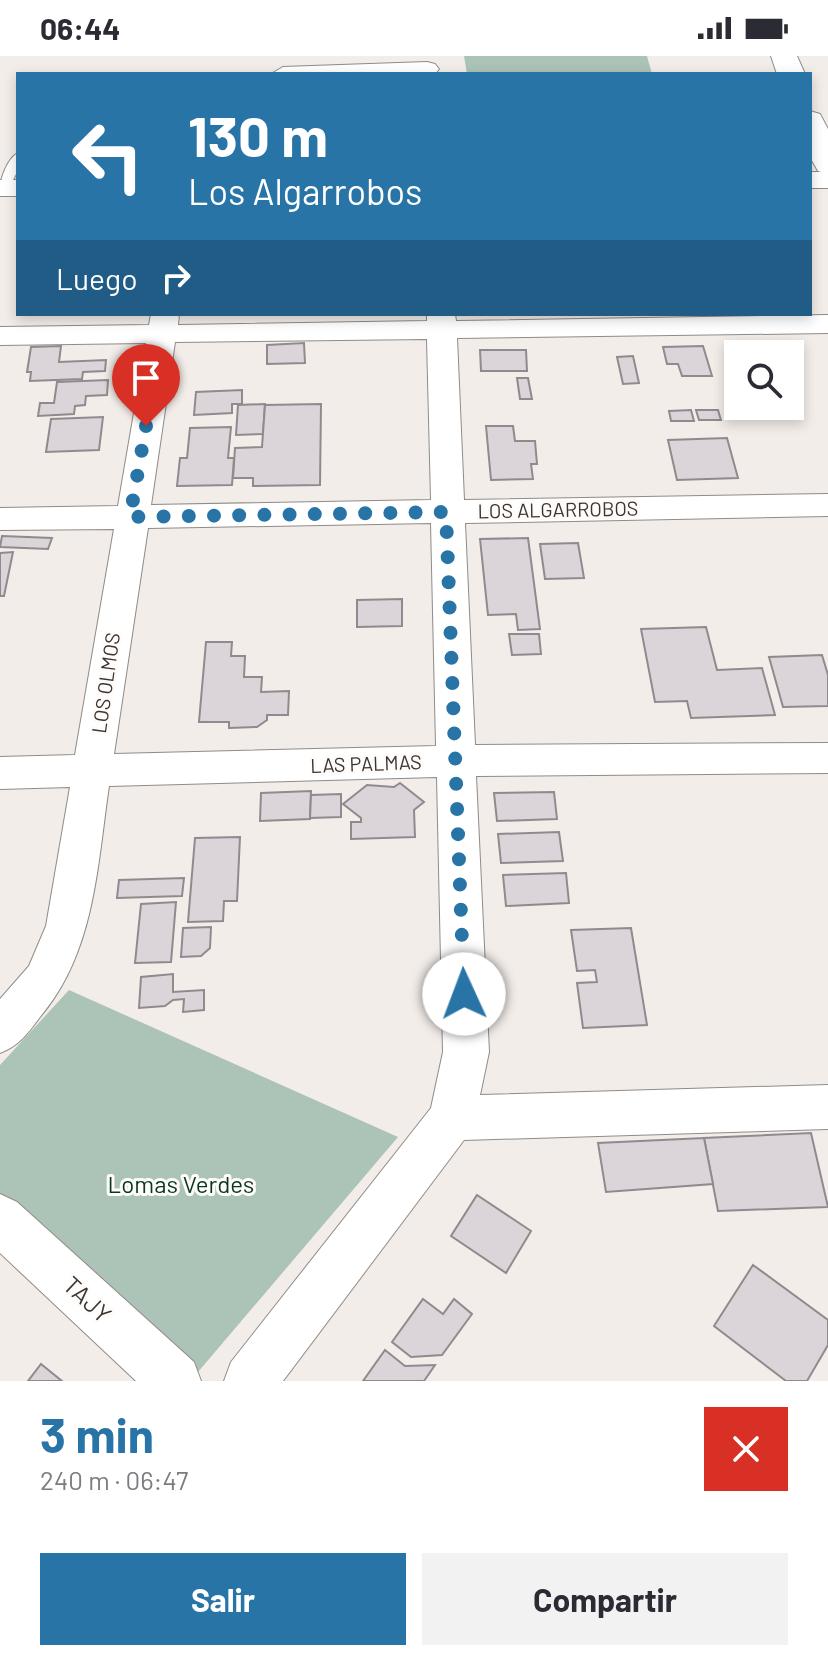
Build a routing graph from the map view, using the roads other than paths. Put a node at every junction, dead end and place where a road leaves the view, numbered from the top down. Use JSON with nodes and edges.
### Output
{"nodes":[{"id":1,"x":426,"y":66,"type":"edge"},
{"id":2,"x":319,"y":72,"type":"edge"},
{"id":3,"x":812,"y":125,"type":"edge"},
{"id":4,"x":16,"y":163,"type":"edge"},
{"id":5,"x":828,"y":165,"type":"edge"},
{"id":6,"x":7,"y":188,"type":"edge"},
{"id":7,"x":442,"y":321,"type":"edge"},
{"id":8,"x":164,"y":324,"type":"edge"},
{"id":9,"x":828,"y":324,"type":"edge"},
{"id":10,"x":0,"y":336,"type":"edge"},
{"id":11,"x":828,"y":505,"type":"edge"},
{"id":12,"x":446,"y":512,"type":"junction"},
{"id":13,"x":130,"y":517,"type":"junction"},
{"id":14,"x":0,"y":519,"type":"edge"},
{"id":15,"x":828,"y":758,"type":"edge"},
{"id":16,"x":457,"y":761,"type":"junction"},
{"id":17,"x":93,"y":771,"type":"junction"},
{"id":18,"x":0,"y":773,"type":"edge"},
{"id":19,"x":0,"y":1032,"type":"edge"},
{"id":20,"x":828,"y":1107,"type":"edge"},
{"id":21,"x":452,"y":1118,"type":"junction"},
{"id":22,"x":0,"y":1219,"type":"edge"},
{"id":23,"x":175,"y":1381,"type":"edge"},
{"id":24,"x":250,"y":1381,"type":"edge"}],
"edges":[{"from":1,"to":2,"type":"street"},
{"from":3,"to":5,"type":"street"},
{"from":4,"to":6,"type":"lane"},
{"from":7,"to":8,"type":"street"},
{"from":7,"to":9,"type":"street"},
{"from":7,"to":12,"type":"street"},
{"from":8,"to":10,"type":"street"},
{"from":8,"to":13,"type":"street","name":"LOS OLMOS"},
{"from":11,"to":12,"type":"street","name":"LOS ALGARROBOS"},
{"from":12,"to":13,"type":"street","name":"LOS ALGARROBOS"},
{"from":12,"to":16,"type":"street"},
{"from":13,"to":14,"type":"street","name":"LOS ALGARROBOS"},
{"from":13,"to":17,"type":"street","name":"LOS OLMOS"},
{"from":15,"to":16,"type":"street","name":"LAS PALMAS"},
{"from":16,"to":17,"type":"street","name":"LAS PALMAS"},
{"from":16,"to":21,"type":"street"},
{"from":17,"to":18,"type":"street","name":"LAS PALMAS"},
{"from":17,"to":19,"type":"street","name":"LOS OLMOS"},
{"from":20,"to":21,"type":"street"},
{"from":21,"to":24,"type":"street"},
{"from":22,"to":23,"type":"street","name":"TAJY"}]}
